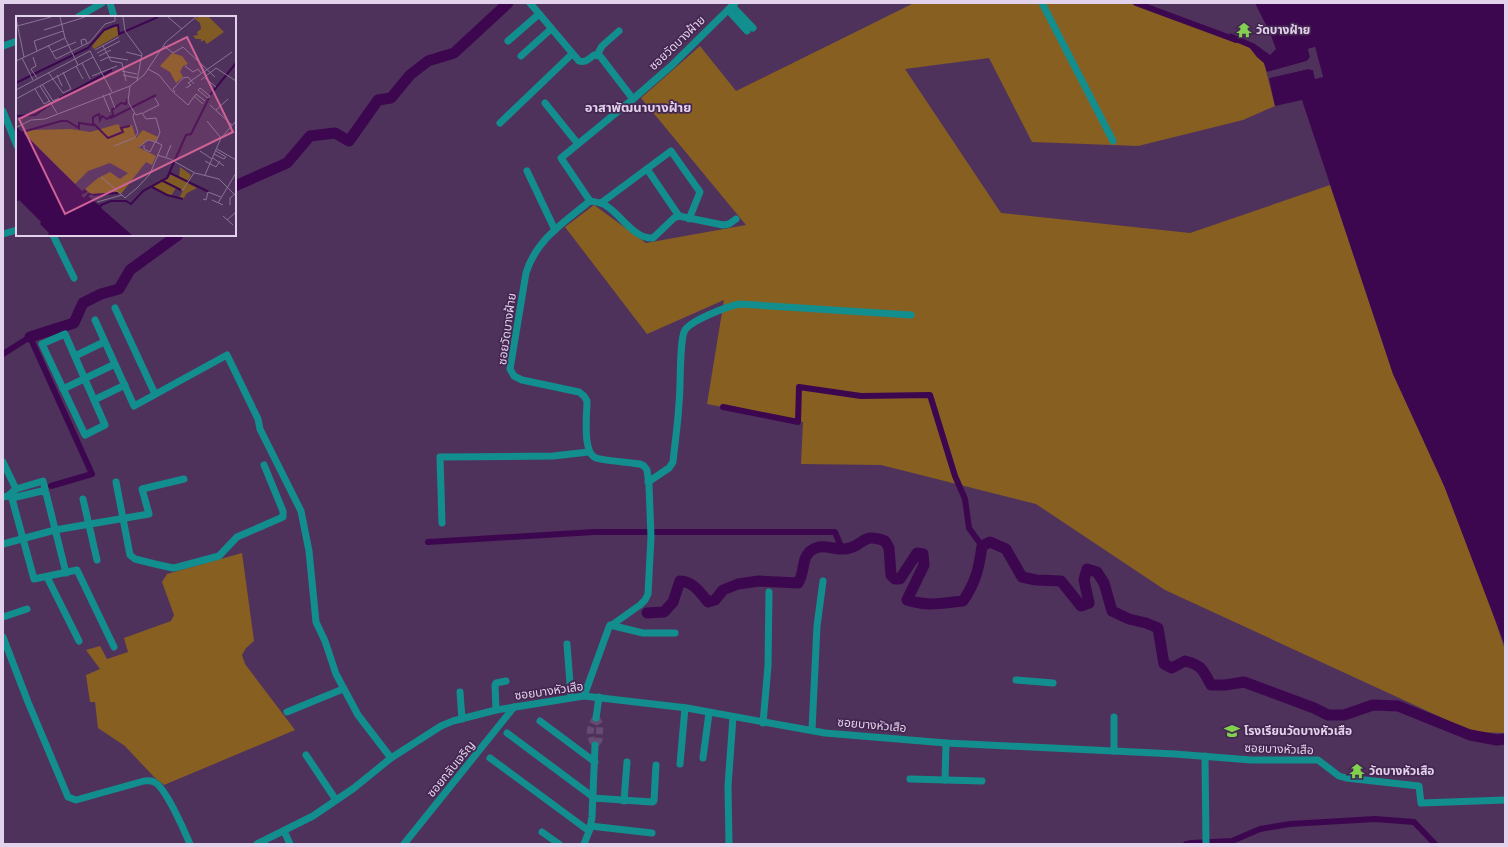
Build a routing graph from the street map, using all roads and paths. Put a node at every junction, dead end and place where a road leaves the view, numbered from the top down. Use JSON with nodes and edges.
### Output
{"nodes":[{"id":1,"x":102,"y":3,"type":"edge"},
{"id":2,"x":110,"y":3,"type":"edge"},
{"id":3,"x":530,"y":3,"type":"edge"},
{"id":4,"x":1042,"y":3,"type":"edge"},
{"id":5,"x":732,"y":6,"type":"edge"},
{"id":6,"x":539,"y":14,"type":"junction"},
{"id":7,"x":80,"y":16,"type":"edge"},
{"id":8,"x":114,"y":16,"type":"edge"},
{"id":9,"x":551,"y":29,"type":"junction"},
{"id":10,"x":750,"y":30,"type":"dead end"},
{"id":11,"x":619,"y":31,"type":"dead end"},
{"id":12,"x":16,"y":41,"type":"edge"},
{"id":13,"x":508,"y":41,"type":"dead end"},
{"id":14,"x":3,"y":46,"type":"edge"},
{"id":15,"x":572,"y":54,"type":"junction"},
{"id":16,"x":597,"y":55,"type":"junction"},
{"id":17,"x":521,"y":56,"type":"dead end"},
{"id":18,"x":633,"y":99,"type":"junction"},
{"id":19,"x":545,"y":103,"type":"dead end"},
{"id":20,"x":3,"y":111,"type":"edge"},
{"id":21,"x":500,"y":123,"type":"dead end"},
{"id":22,"x":1113,"y":140,"type":"dead end"},
{"id":23,"x":16,"y":144,"type":"edge"},
{"id":24,"x":578,"y":144,"type":"junction"},
{"id":25,"x":646,"y":169,"type":"junction"},
{"id":26,"x":527,"y":171,"type":"dead end"},
{"id":27,"x":590,"y":201,"type":"junction"},
{"id":28,"x":601,"y":203,"type":"junction"},
{"id":29,"x":679,"y":216,"type":"junction"},
{"id":30,"x":689,"y":219,"type":"junction"},
{"id":31,"x":736,"y":219,"type":"dead end"},
{"id":32,"x":16,"y":230,"type":"edge"},
{"id":33,"x":555,"y":230,"type":"junction"},
{"id":34,"x":3,"y":234,"type":"edge"},
{"id":35,"x":53,"y":236,"type":"edge"},
{"id":36,"x":74,"y":278,"type":"dead end"},
{"id":37,"x":115,"y":308,"type":"dead end"},
{"id":38,"x":911,"y":315,"type":"dead end"},
{"id":39,"x":95,"y":320,"type":"dead end"},
{"id":40,"x":104,"y":342,"type":"junction"},
{"id":41,"x":75,"y":356,"type":"junction"},
{"id":42,"x":115,"y":364,"type":"junction"},
{"id":43,"x":85,"y":378,"type":"junction"},
{"id":44,"x":124,"y":385,"type":"junction"},
{"id":45,"x":63,"y":389,"type":"junction"},
{"id":46,"x":155,"y":394,"type":"junction"},
{"id":47,"x":94,"y":400,"type":"junction"},
{"id":48,"x":589,"y":452,"type":"junction"},
{"id":49,"x":3,"y":462,"type":"edge"},
{"id":50,"x":264,"y":465,"type":"dead end"},
{"id":51,"x":184,"y":479,"type":"dead end"},
{"id":52,"x":116,"y":482,"type":"dead end"},
{"id":53,"x":648,"y":482,"type":"junction"},
{"id":54,"x":45,"y":489,"type":"dead end"},
{"id":55,"x":13,"y":494,"type":"junction"},
{"id":56,"x":3,"y":497,"type":"edge"},
{"id":57,"x":83,"y":499,"type":"dead end"},
{"id":58,"x":123,"y":519,"type":"junction"},
{"id":59,"x":442,"y":523,"type":"dead end"},
{"id":60,"x":89,"y":524,"type":"junction"},
{"id":61,"x":55,"y":530,"type":"junction"},
{"id":62,"x":23,"y":540,"type":"junction"},
{"id":63,"x":3,"y":544,"type":"edge"},
{"id":64,"x":97,"y":560,"type":"dead end"},
{"id":65,"x":66,"y":573,"type":"junction"},
{"id":66,"x":47,"y":577,"type":"junction"},
{"id":67,"x":824,"y":581,"type":"dead end"},
{"id":68,"x":769,"y":592,"type":"dead end"},
{"id":69,"x":27,"y":609,"type":"dead end"},
{"id":70,"x":3,"y":617,"type":"edge"},
{"id":71,"x":610,"y":625,"type":"junction"},
{"id":72,"x":675,"y":633,"type":"dead end"},
{"id":73,"x":3,"y":637,"type":"edge"},
{"id":74,"x":79,"y":641,"type":"dead end"},
{"id":75,"x":567,"y":644,"type":"dead end"},
{"id":76,"x":114,"y":648,"type":"dead end"},
{"id":77,"x":1016,"y":680,"type":"dead end"},
{"id":78,"x":506,"y":681,"type":"dead end"},
{"id":79,"x":1053,"y":683,"type":"dead end"},
{"id":80,"x":343,"y":689,"type":"junction"},
{"id":81,"x":460,"y":692,"type":"dead end"},
{"id":82,"x":584,"y":696,"type":"junction"},
{"id":83,"x":570,"y":697,"type":"junction"},
{"id":84,"x":599,"y":697,"type":"junction"},
{"id":85,"x":514,"y":707,"type":"junction"},
{"id":86,"x":685,"y":708,"type":"junction"},
{"id":87,"x":496,"y":710,"type":"junction"},
{"id":88,"x":287,"y":712,"type":"dead end"},
{"id":89,"x":708,"y":713,"type":"junction"},
{"id":90,"x":733,"y":717,"type":"junction"},
{"id":91,"x":1114,"y":717,"type":"dead end"},
{"id":92,"x":596,"y":718,"type":"tunnel mouth"},
{"id":93,"x":462,"y":719,"type":"junction"},
{"id":94,"x":540,"y":721,"type":"dead end"},
{"id":95,"x":763,"y":722,"type":"junction"},
{"id":96,"x":812,"y":730,"type":"junction"},
{"id":97,"x":507,"y":733,"type":"dead end"},
{"id":98,"x":946,"y":743,"type":"junction"},
{"id":99,"x":595,"y":745,"type":"dead end"},
{"id":100,"x":1114,"y":751,"type":"junction"},
{"id":101,"x":306,"y":755,"type":"dead end"},
{"id":102,"x":1205,"y":756,"type":"junction"},
{"id":103,"x":392,"y":758,"type":"junction"},
{"id":104,"x":490,"y":758,"type":"dead end"},
{"id":105,"x":703,"y":758,"type":"dead end"},
{"id":106,"x":595,"y":762,"type":"junction"},
{"id":107,"x":626,"y":762,"type":"dead end"},
{"id":108,"x":680,"y":764,"type":"dead end"},
{"id":109,"x":656,"y":765,"type":"dead end"},
{"id":110,"x":910,"y":779,"type":"dead end"},
{"id":111,"x":945,"y":780,"type":"junction"},
{"id":112,"x":982,"y":782,"type":"dead end"},
{"id":113,"x":593,"y":798,"type":"junction"},
{"id":114,"x":336,"y":800,"type":"junction"},
{"id":115,"x":1505,"y":800,"type":"edge"},
{"id":116,"x":624,"y":801,"type":"junction"},
{"id":117,"x":590,"y":828,"type":"junction"},
{"id":118,"x":284,"y":831,"type":"junction"},
{"id":119,"x":542,"y":832,"type":"dead end"},
{"id":120,"x":652,"y":833,"type":"dead end"},
{"id":121,"x":190,"y":844,"type":"edge"},
{"id":122,"x":257,"y":844,"type":"edge"},
{"id":123,"x":290,"y":844,"type":"edge"},
{"id":124,"x":404,"y":844,"type":"edge"},
{"id":125,"x":559,"y":844,"type":"edge"},
{"id":126,"x":584,"y":844,"type":"edge"},
{"id":127,"x":729,"y":844,"type":"edge"},
{"id":128,"x":1206,"y":844,"type":"edge"}],
"edges":[{"from":1,"to":7,"type":"street"},
{"from":2,"to":8,"type":"street"},
{"from":3,"to":6,"type":"street"},
{"from":4,"to":22,"type":"street"},
{"from":5,"to":10,"type":"street"},
{"from":5,"to":18,"type":"street","name":"ซอยวัดบางฝ้าย"},
{"from":6,"to":9,"type":"street"},
{"from":6,"to":13,"type":"street"},
{"from":9,"to":15,"type":"street"},
{"from":9,"to":17,"type":"street"},
{"from":11,"to":16,"type":"street"},
{"from":12,"to":14,"type":"street"},
{"from":15,"to":16,"type":"street"},
{"from":15,"to":21,"type":"street"},
{"from":16,"to":18,"type":"street"},
{"from":18,"to":24,"type":"street","name":"ซอยวัดบางฝ้าย"},
{"from":19,"to":24,"type":"street"},
{"from":20,"to":23,"type":"street"},
{"from":24,"to":27,"type":"street","name":"ซอยวัดบางฝ้าย"},
{"from":25,"to":28,"type":"street"},
{"from":25,"to":29,"type":"street"},
{"from":25,"to":30,"type":"street"},
{"from":26,"to":33,"type":"street"},
{"from":27,"to":28,"type":"street"},
{"from":27,"to":33,"type":"street","name":"ซอยวัดบางฝ้าย"},
{"from":28,"to":29,"type":"street"},
{"from":29,"to":30,"type":"street"},
{"from":30,"to":31,"type":"street"},
{"from":32,"to":34,"type":"street"},
{"from":33,"to":48,"type":"street","name":"ซอยวัดบางฝ้าย"},
{"from":35,"to":36,"type":"street"},
{"from":37,"to":46,"type":"street"},
{"from":38,"to":53,"type":"street"},
{"from":39,"to":40,"type":"street"},
{"from":40,"to":41,"type":"street"},
{"from":40,"to":42,"type":"street"},
{"from":41,"to":43,"type":"street"},
{"from":41,"to":45,"type":"street"},
{"from":42,"to":43,"type":"street"},
{"from":42,"to":44,"type":"street"},
{"from":43,"to":45,"type":"street"},
{"from":43,"to":47,"type":"street"},
{"from":44,"to":46,"type":"street"},
{"from":44,"to":47,"type":"street"},
{"from":45,"to":47,"type":"street"},
{"from":46,"to":80,"type":"street"},
{"from":48,"to":53,"type":"street"},
{"from":48,"to":59,"type":"street"},
{"from":49,"to":55,"type":"street"},
{"from":50,"to":58,"type":"street"},
{"from":51,"to":58,"type":"street"},
{"from":52,"to":58,"type":"street"},
{"from":53,"to":71,"type":"street"},
{"from":54,"to":55,"type":"street"},
{"from":55,"to":56,"type":"street"},
{"from":55,"to":61,"type":"street"},
{"from":55,"to":62,"type":"street"},
{"from":57,"to":60,"type":"street"},
{"from":58,"to":60,"type":"street"},
{"from":60,"to":61,"type":"street"},
{"from":60,"to":64,"type":"street"},
{"from":61,"to":62,"type":"street"},
{"from":61,"to":65,"type":"street"},
{"from":62,"to":63,"type":"street"},
{"from":62,"to":66,"type":"street"},
{"from":65,"to":66,"type":"street"},
{"from":65,"to":76,"type":"street"},
{"from":66,"to":74,"type":"street"},
{"from":67,"to":96,"type":"street"},
{"from":68,"to":95,"type":"street"},
{"from":69,"to":70,"type":"street"},
{"from":71,"to":72,"type":"street"},
{"from":71,"to":82,"type":"street"},
{"from":73,"to":121,"type":"street"},
{"from":75,"to":83,"type":"street"},
{"from":77,"to":79,"type":"street"},
{"from":78,"to":87,"type":"street"},
{"from":80,"to":88,"type":"street"},
{"from":80,"to":103,"type":"street"},
{"from":81,"to":93,"type":"street"},
{"from":82,"to":83,"type":"street","name":"ซอยบางหัวเสือ"},
{"from":82,"to":84,"type":"street","name":"ซอยบางหัวเสือ"},
{"from":83,"to":85,"type":"street","name":"ซอยบางหัวเสือ"},
{"from":84,"to":86,"type":"street","name":"ซอยบางหัวเสือ"},
{"from":84,"to":92,"type":"street"},
{"from":85,"to":87,"type":"street","name":"ซอยบางหัวเสือ"},
{"from":85,"to":124,"type":"street","name":"ซอยกลับเจริญ"},
{"from":86,"to":89,"type":"street","name":"ซอยบางหัวเสือ"},
{"from":86,"to":108,"type":"street"},
{"from":87,"to":93,"type":"street","name":"ซอยบางหัวเสือ"},
{"from":89,"to":90,"type":"street","name":"ซอยบางหัวเสือ"},
{"from":89,"to":105,"type":"street"},
{"from":90,"to":95,"type":"street","name":"ซอยบางหัวเสือ"},
{"from":90,"to":127,"type":"street"},
{"from":91,"to":100,"type":"street"},
{"from":93,"to":103,"type":"street","name":"ซอยบางหัวเสือ"},
{"from":94,"to":106,"type":"street"},
{"from":95,"to":96,"type":"street","name":"ซอยบางหัวเสือ"},
{"from":96,"to":98,"type":"street","name":"ซอยบางหัวเสือ"},
{"from":97,"to":113,"type":"street"},
{"from":98,"to":100,"type":"street","name":"ซอยบางหัวเสือ"},
{"from":98,"to":111,"type":"street"},
{"from":99,"to":106,"type":"street"},
{"from":100,"to":102,"type":"street","name":"ซอยบางหัวเสือ"},
{"from":101,"to":114,"type":"street"},
{"from":102,"to":115,"type":"street","name":"ซอยบางหัวเสือ"},
{"from":102,"to":128,"type":"street"},
{"from":103,"to":114,"type":"street","name":"ซอยบางหัวเสือ"},
{"from":104,"to":117,"type":"street"},
{"from":106,"to":113,"type":"street"},
{"from":107,"to":116,"type":"street"},
{"from":109,"to":116,"type":"street"},
{"from":110,"to":111,"type":"street"},
{"from":111,"to":112,"type":"street"},
{"from":113,"to":116,"type":"street"},
{"from":113,"to":117,"type":"street"},
{"from":114,"to":118,"type":"street","name":"ซอยบางหัวเสือ"},
{"from":117,"to":120,"type":"street"},
{"from":117,"to":126,"type":"street"},
{"from":118,"to":122,"type":"street","name":"ซอยบางหัวเสือ"},
{"from":118,"to":123,"type":"street"},
{"from":119,"to":125,"type":"street"}]}
